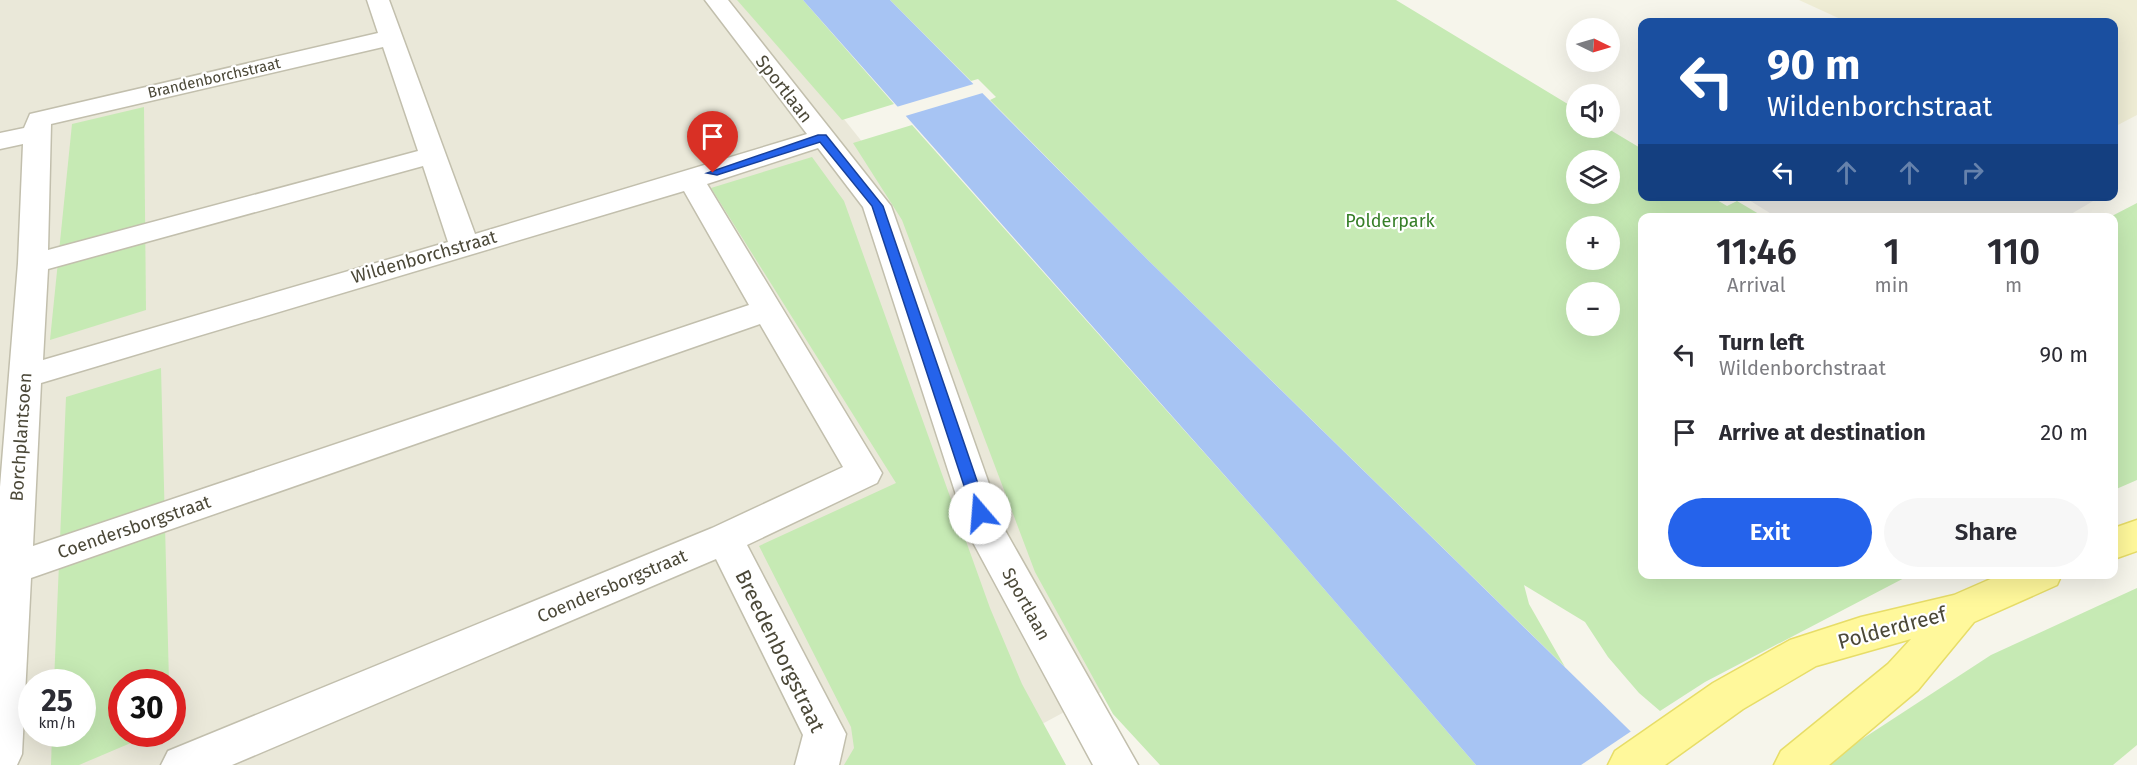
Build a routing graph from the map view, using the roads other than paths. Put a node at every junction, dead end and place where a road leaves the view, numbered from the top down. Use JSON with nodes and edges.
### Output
{"nodes":[{"id":1,"x":378,"y":0,"type":"edge"},
{"id":2,"x":716,"y":0,"type":"edge"},
{"id":3,"x":389,"y":38,"type":"junction"},
{"id":4,"x":37,"y":126,"type":"junction"},
{"id":5,"x":822,"y":138,"type":"junction"},
{"id":6,"x":0,"y":141,"type":"edge"},
{"id":7,"x":431,"y":156,"type":"junction"},
{"id":8,"x":691,"y":180,"type":"junction"},
{"id":9,"x":464,"y":245,"type":"junction"},
{"id":10,"x":33,"y":263,"type":"junction"},
{"id":11,"x":768,"y":310,"type":"junction"},
{"id":12,"x":26,"y":376,"type":"junction"},
{"id":13,"x":2137,"y":535,"type":"edge"},
{"id":14,"x":725,"y":539,"type":"junction"},
{"id":15,"x":2118,"y":542,"type":"edge"},
{"id":16,"x":11,"y":569,"type":"junction"},
{"id":17,"x":2031,"y":579,"type":"edge"},
{"id":18,"x":1960,"y":610,"type":"junction"},
{"id":19,"x":0,"y":754,"type":"edge"},
{"id":20,"x":183,"y":765,"type":"edge"},
{"id":21,"x":817,"y":765,"type":"edge"},
{"id":22,"x":1117,"y":765,"type":"edge"},
{"id":23,"x":1630,"y":765,"type":"edge"},
{"id":24,"x":1796,"y":765,"type":"edge"}],
"edges":[{"from":1,"to":3,"type":"street"},
{"from":2,"to":5,"type":"street","name":"Sportlaan"},
{"from":3,"to":4,"type":"street","name":"Brandenborchstraat"},
{"from":3,"to":7,"type":"street"},
{"from":4,"to":6,"type":"street","name":"Brandenborchstraat"},
{"from":4,"to":10,"type":"street","name":"Borchplantsoen"},
{"from":5,"to":8,"type":"street","name":"Wildenborchstraat"},
{"from":5,"to":22,"type":"street","name":"Sportlaan"},
{"from":7,"to":9,"type":"street"},
{"from":7,"to":10,"type":"street"},
{"from":8,"to":9,"type":"street","name":"Wildenborchstraat"},
{"from":8,"to":11,"type":"street","name":"Coendersborgstraat"},
{"from":9,"to":12,"type":"street","name":"Wildenborchstraat"},
{"from":10,"to":12,"type":"street","name":"Borchplantsoen"},
{"from":11,"to":14,"type":"street","name":"Coendersborgstraat"},
{"from":11,"to":16,"type":"street","name":"Coendersborgstraat"},
{"from":12,"to":16,"type":"street","name":"Borchplantsoen"},
{"from":13,"to":15,"type":"main road"},
{"from":14,"to":20,"type":"street","name":"Coendersborgstraat"},
{"from":14,"to":21,"type":"street","name":"Breedenborgstraat"},
{"from":16,"to":19,"type":"street","name":"Borchplantsoen"},
{"from":17,"to":18,"type":"main road"},
{"from":18,"to":23,"type":"main road","name":"Polderdreef"},
{"from":18,"to":24,"type":"main road","name":"Polderdreef"}]}
